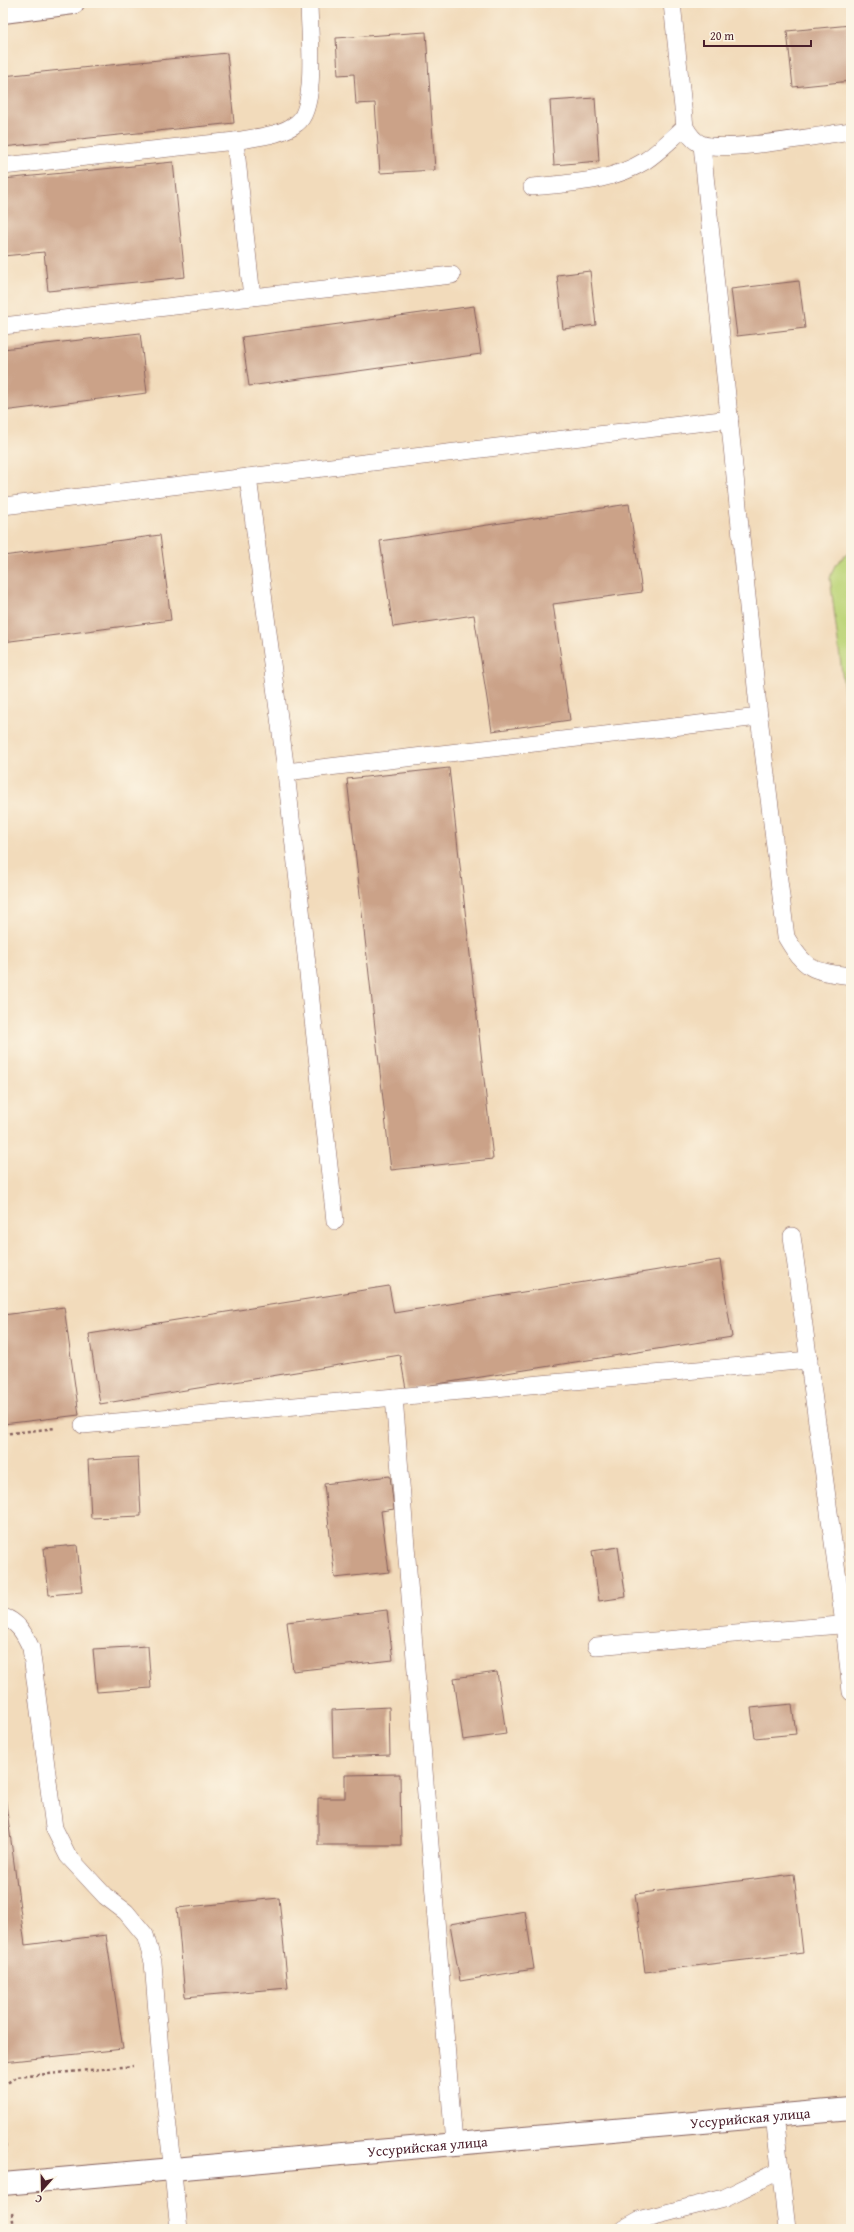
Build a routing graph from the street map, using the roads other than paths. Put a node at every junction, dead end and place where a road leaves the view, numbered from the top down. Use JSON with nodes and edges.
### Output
{"nodes":[{"id":1,"x":309,"y":3,"type":"edge"},
{"id":2,"x":672,"y":3,"type":"edge"},
{"id":3,"x":61,"y":4,"type":"edge"},
{"id":4,"x":3,"y":12,"type":"edge"},
{"id":5,"x":685,"y":127,"type":"junction"},
{"id":6,"x":851,"y":131,"type":"edge"},
{"id":7,"x":235,"y":141,"type":"junction"},
{"id":8,"x":702,"y":145,"type":"junction"},
{"id":9,"x":3,"y":166,"type":"edge"},
{"id":10,"x":532,"y":187,"type":"dead end"},
{"id":11,"x":452,"y":275,"type":"dead end"},
{"id":12,"x":252,"y":297,"type":"junction"},
{"id":13,"x":3,"y":326,"type":"edge"},
{"id":14,"x":730,"y":419,"type":"junction"},
{"id":15,"x":248,"y":477,"type":"junction"},
{"id":16,"x":3,"y":506,"type":"edge"},
{"id":17,"x":759,"y":717,"type":"junction"},
{"id":18,"x":286,"y":772,"type":"junction"},
{"id":19,"x":851,"y":976,"type":"edge"},
{"id":20,"x":335,"y":1221,"type":"dead end"},
{"id":21,"x":792,"y":1236,"type":"dead end"},
{"id":22,"x":809,"y":1360,"type":"junction"},
{"id":23,"x":394,"y":1397,"type":"junction"},
{"id":24,"x":83,"y":1424,"type":"road end"},
{"id":25,"x":3,"y":1617,"type":"edge"},
{"id":26,"x":848,"y":1624,"type":"edge"},
{"id":27,"x":596,"y":1646,"type":"dead end"},
{"id":28,"x":851,"y":1692,"type":"edge"},
{"id":29,"x":851,"y":2109,"type":"edge"},
{"id":30,"x":774,"y":2116,"type":"junction"},
{"id":31,"x":454,"y":2143,"type":"junction"},
{"id":32,"x":172,"y":2170,"type":"junction"},
{"id":33,"x":781,"y":2170,"type":"junction"},
{"id":34,"x":3,"y":2184,"type":"edge"},
{"id":35,"x":179,"y":2229,"type":"edge"},
{"id":36,"x":623,"y":2229,"type":"edge"},
{"id":37,"x":787,"y":2229,"type":"edge"}],
"edges":[{"from":1,"to":7,"type":"lane"},
{"from":2,"to":5,"type":"lane"},
{"from":3,"to":4,"type":"street"},
{"from":5,"to":8,"type":"lane"},
{"from":5,"to":10,"type":"lane"},
{"from":6,"to":8,"type":"lane"},
{"from":7,"to":9,"type":"lane"},
{"from":7,"to":12,"type":"lane"},
{"from":8,"to":14,"type":"lane"},
{"from":11,"to":12,"type":"lane"},
{"from":12,"to":13,"type":"lane"},
{"from":14,"to":15,"type":"lane"},
{"from":14,"to":17,"type":"lane"},
{"from":15,"to":16,"type":"lane"},
{"from":15,"to":18,"type":"lane"},
{"from":17,"to":18,"type":"lane"},
{"from":17,"to":19,"type":"lane"},
{"from":18,"to":20,"type":"lane"},
{"from":21,"to":22,"type":"lane"},
{"from":22,"to":23,"type":"lane"},
{"from":22,"to":26,"type":"lane"},
{"from":23,"to":24,"type":"lane"},
{"from":23,"to":31,"type":"lane"},
{"from":25,"to":32,"type":"lane"},
{"from":26,"to":27,"type":"lane"},
{"from":26,"to":28,"type":"lane"},
{"from":29,"to":30,"type":"street","name":"Уссурийская улица"},
{"from":30,"to":31,"type":"street","name":"Уссурийская улица"},
{"from":30,"to":33,"type":"lane"},
{"from":31,"to":32,"type":"street","name":"Уссурийская улица"},
{"from":32,"to":34,"type":"street","name":"Уссурийская улица"},
{"from":32,"to":35,"type":"lane"},
{"from":33,"to":36,"type":"lane"},
{"from":33,"to":37,"type":"lane"}]}
